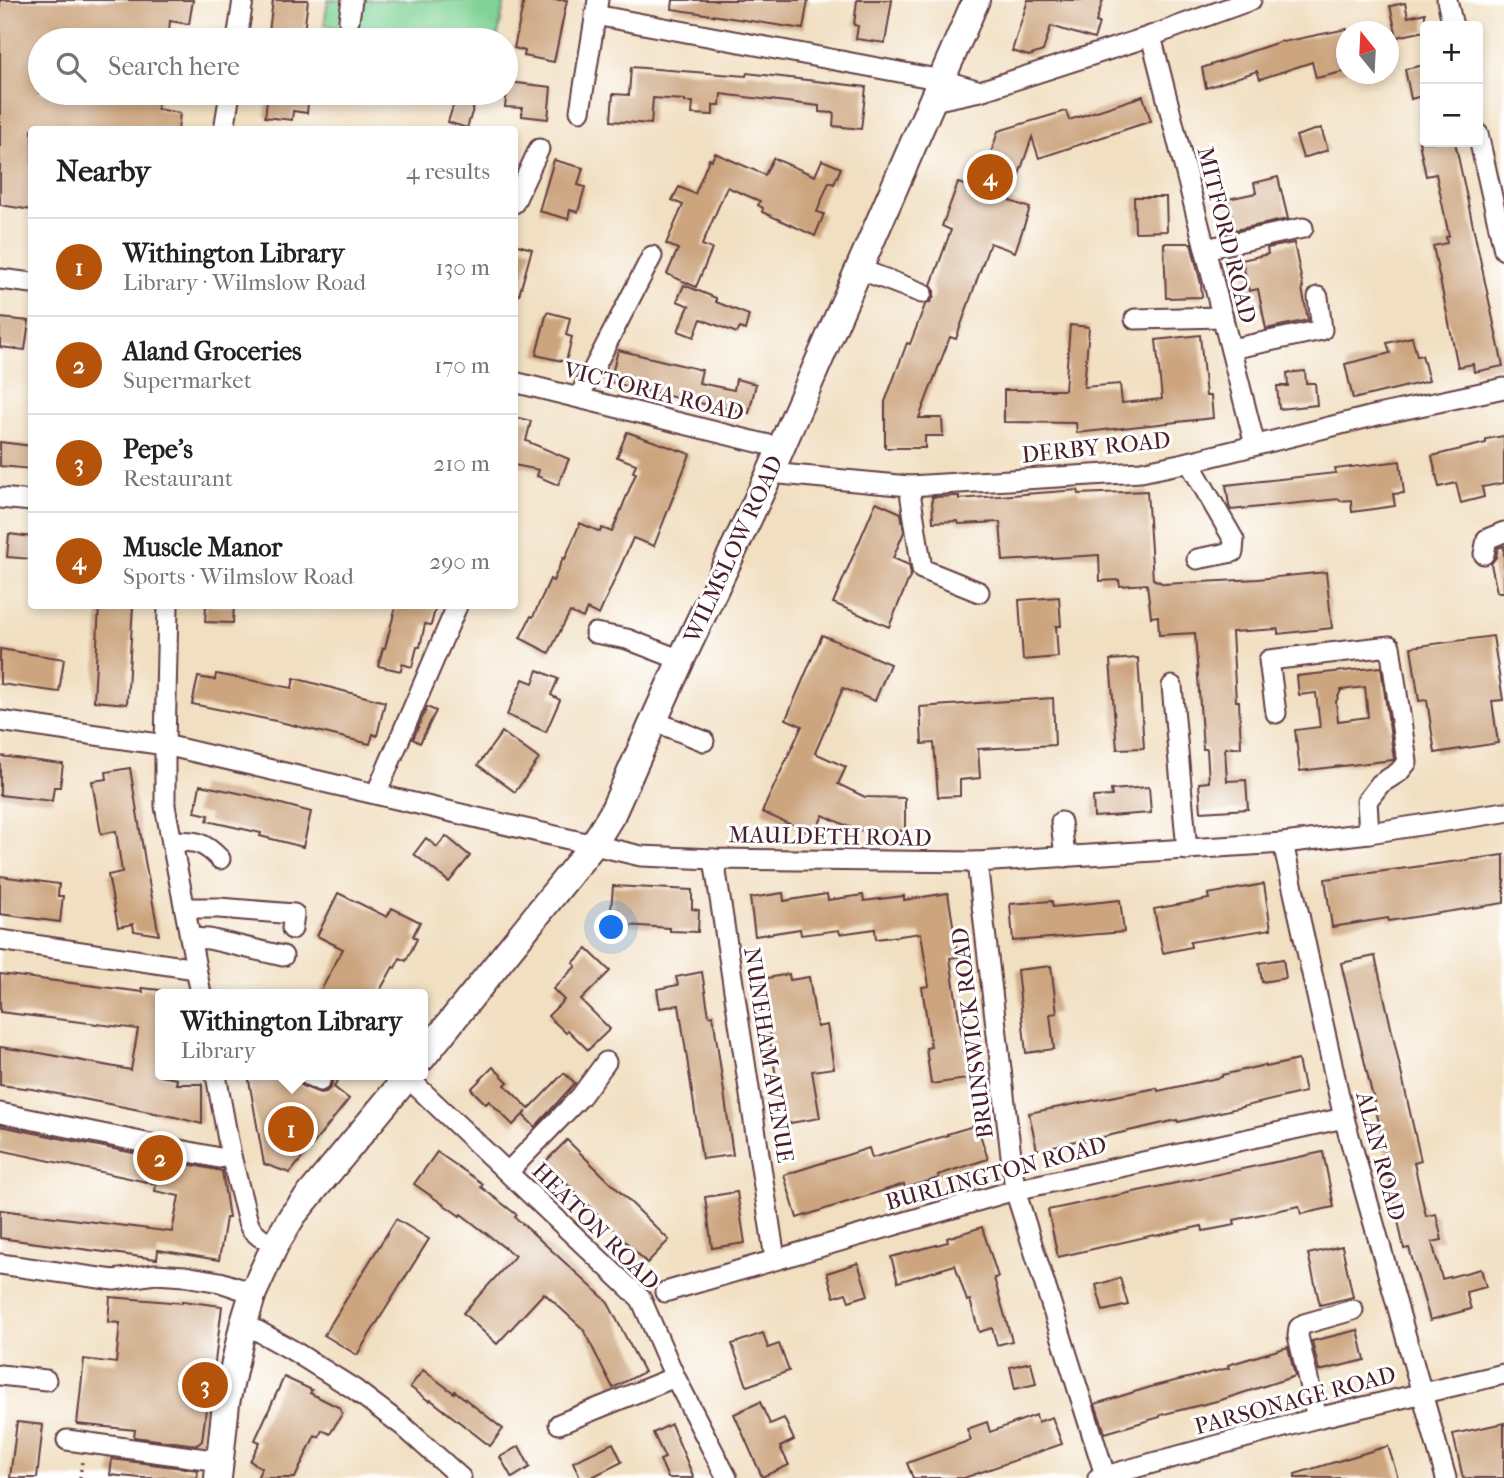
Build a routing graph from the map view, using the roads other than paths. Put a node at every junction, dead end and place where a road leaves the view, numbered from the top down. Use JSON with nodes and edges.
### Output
{"nodes":[{"id":1,"x":243,"y":0,"type":"edge"},
{"id":2,"x":352,"y":0,"type":"edge"},
{"id":3,"x":976,"y":0,"type":"edge"},
{"id":4,"x":1251,"y":0,"type":"edge"},
{"id":5,"x":1447,"y":0,"type":"edge"},
{"id":6,"x":596,"y":7,"type":"edge"},
{"id":7,"x":349,"y":20,"type":"dead end"},
{"id":8,"x":1452,"y":21,"type":"edge"},
{"id":9,"x":239,"y":28,"type":"edge"},
{"id":10,"x":1151,"y":36,"type":"junction"},
{"id":11,"x":937,"y":91,"type":"junction"},
{"id":12,"x":228,"y":105,"type":"edge"},
{"id":13,"x":580,"y":111,"type":"dead end"},
{"id":14,"x":225,"y":126,"type":"edge"},
{"id":15,"x":1481,"y":147,"type":"edge"},
{"id":16,"x":539,"y":149,"type":"dead end"},
{"id":17,"x":518,"y":194,"type":"edge"},
{"id":18,"x":1303,"y":228,"type":"dead end"},
{"id":19,"x":1205,"y":249,"type":"junction"},
{"id":20,"x":1504,"y":250,"type":"edge"},
{"id":21,"x":652,"y":256,"type":"dead end"},
{"id":22,"x":859,"y":269,"type":"junction"},
{"id":23,"x":0,"y":279,"type":"edge"},
{"id":24,"x":28,"y":282,"type":"edge"},
{"id":25,"x":922,"y":293,"type":"dead end"},
{"id":26,"x":1318,"y":297,"type":"dead end"},
{"id":27,"x":1223,"y":317,"type":"junction"},
{"id":28,"x":1135,"y":319,"type":"dead end"},
{"id":29,"x":1231,"y":349,"type":"junction"},
{"id":30,"x":518,"y":383,"type":"edge"},
{"id":31,"x":1504,"y":388,"type":"edge"},
{"id":32,"x":579,"y":397,"type":"junction"},
{"id":33,"x":1255,"y":445,"type":"junction"},
{"id":34,"x":781,"y":448,"type":"junction"},
{"id":35,"x":1189,"y":462,"type":"junction"},
{"id":36,"x":770,"y":472,"type":"junction"},
{"id":37,"x":909,"y":486,"type":"junction"},
{"id":38,"x":0,"y":498,"type":"edge"},
{"id":39,"x":28,"y":501,"type":"edge"},
{"id":40,"x":1504,"y":532,"type":"edge"},
{"id":41,"x":1485,"y":554,"type":"dead end"},
{"id":42,"x":1198,"y":559,"type":"dead end"},
{"id":43,"x":979,"y":592,"type":"dead end"},
{"id":44,"x":168,"y":609,"type":"edge"},
{"id":45,"x":456,"y":609,"type":"edge"},
{"id":46,"x":595,"y":633,"type":"dead end"},
{"id":47,"x":681,"y":660,"type":"junction"},
{"id":48,"x":1172,"y":686,"type":"dead end"},
{"id":49,"x":1276,"y":713,"type":"dead end"},
{"id":50,"x":0,"y":721,"type":"edge"},
{"id":51,"x":654,"y":721,"type":"junction"},
{"id":52,"x":704,"y":741,"type":"dead end"},
{"id":53,"x":165,"y":745,"type":"junction"},
{"id":54,"x":376,"y":794,"type":"junction"},
{"id":55,"x":1504,"y":812,"type":"edge"},
{"id":56,"x":1061,"y":822,"type":"dead end"},
{"id":57,"x":1368,"y":833,"type":"junction"},
{"id":58,"x":172,"y":841,"type":"junction"},
{"id":59,"x":1283,"y":842,"type":"junction"},
{"id":60,"x":593,"y":845,"type":"junction"},
{"id":61,"x":1187,"y":849,"type":"junction"},
{"id":62,"x":1065,"y":857,"type":"junction"},
{"id":63,"x":220,"y":859,"type":"dead end"},
{"id":64,"x":714,"y":859,"type":"junction"},
{"id":65,"x":977,"y":862,"type":"junction"},
{"id":66,"x":185,"y":908,"type":"junction"},
{"id":67,"x":292,"y":929,"type":"dead end"},
{"id":68,"x":190,"y":938,"type":"junction"},
{"id":69,"x":0,"y":940,"type":"edge"},
{"id":70,"x":283,"y":956,"type":"dead end"},
{"id":71,"x":196,"y":969,"type":"junction"},
{"id":72,"x":200,"y":989,"type":"edge"},
{"id":73,"x":428,"y":1051,"type":"edge"},
{"id":74,"x":606,"y":1062,"type":"dead end"},
{"id":75,"x":217,"y":1080,"type":"edge"},
{"id":76,"x":405,"y":1080,"type":"edge"},
{"id":77,"x":422,"y":1080,"type":"edge"},
{"id":78,"x":0,"y":1113,"type":"edge"},
{"id":79,"x":1344,"y":1118,"type":"junction"},
{"id":80,"x":231,"y":1156,"type":"junction"},
{"id":81,"x":508,"y":1172,"type":"junction"},
{"id":82,"x":1015,"y":1189,"type":"junction"},
{"id":83,"x":260,"y":1237,"type":"dead end"},
{"id":84,"x":775,"y":1259,"type":"junction"},
{"id":85,"x":0,"y":1264,"type":"edge"},
{"id":86,"x":665,"y":1292,"type":"dead end"},
{"id":87,"x":253,"y":1293,"type":"junction"},
{"id":88,"x":1353,"y":1310,"type":"dead end"},
{"id":89,"x":243,"y":1326,"type":"junction"},
{"id":90,"x":1504,"y":1374,"type":"edge"},
{"id":91,"x":0,"y":1375,"type":"edge"},
{"id":92,"x":675,"y":1377,"type":"junction"},
{"id":93,"x":46,"y":1380,"type":"dead end"},
{"id":94,"x":1421,"y":1393,"type":"junction"},
{"id":95,"x":1317,"y":1418,"type":"junction"},
{"id":96,"x":559,"y":1424,"type":"dead end"},
{"id":97,"x":67,"y":1440,"type":"dead end"},
{"id":98,"x":219,"y":1469,"type":"edge"},
{"id":99,"x":1103,"y":1477,"type":"edge"},
{"id":100,"x":461,"y":1478,"type":"edge"},
{"id":101,"x":727,"y":1478,"type":"edge"},
{"id":102,"x":1446,"y":1478,"type":"edge"}],
"edges":[{"from":1,"to":9,"type":"street"},
{"from":2,"to":7,"type":"street"},
{"from":3,"to":11,"type":"main road","name":"WILMSLOW ROAD"},
{"from":4,"to":10,"type":"street"},
{"from":5,"to":8,"type":"street"},
{"from":6,"to":11,"type":"street"},
{"from":6,"to":13,"type":"street"},
{"from":10,"to":11,"type":"street"},
{"from":10,"to":19,"type":"street","name":"MITFORD ROAD"},
{"from":11,"to":22,"type":"main road","name":"WILMSLOW ROAD"},
{"from":12,"to":14,"type":"street"},
{"from":15,"to":20,"type":"street"},
{"from":16,"to":17,"type":"street"},
{"from":18,"to":19,"type":"street"},
{"from":19,"to":27,"type":"street","name":"MITFORD ROAD"},
{"from":21,"to":32,"type":"street"},
{"from":22,"to":25,"type":"street"},
{"from":22,"to":34,"type":"main road","name":"WILMSLOW ROAD"},
{"from":23,"to":24,"type":"street"},
{"from":26,"to":29,"type":"street"},
{"from":27,"to":28,"type":"street"},
{"from":27,"to":29,"type":"street","name":"MITFORD ROAD"},
{"from":29,"to":33,"type":"street","name":"MITFORD ROAD"},
{"from":30,"to":32,"type":"street","name":"VICTORIA ROAD"},
{"from":31,"to":33,"type":"street","name":"DERBY ROAD"},
{"from":32,"to":34,"type":"street","name":"VICTORIA ROAD"},
{"from":33,"to":35,"type":"street","name":"DERBY ROAD"},
{"from":34,"to":36,"type":"main road","name":"WILMSLOW ROAD"},
{"from":35,"to":37,"type":"street","name":"DERBY ROAD"},
{"from":35,"to":42,"type":"street"},
{"from":36,"to":37,"type":"street","name":"DERBY ROAD"},
{"from":36,"to":47,"type":"main road","name":"WILMSLOW ROAD"},
{"from":37,"to":43,"type":"street"},
{"from":38,"to":39,"type":"street"},
{"from":40,"to":41,"type":"street"},
{"from":44,"to":53,"type":"street"},
{"from":45,"to":54,"type":"street"},
{"from":46,"to":47,"type":"street"},
{"from":47,"to":51,"type":"main road","name":"WILMSLOW ROAD"},
{"from":48,"to":61,"type":"street"},
{"from":49,"to":57,"type":"street"},
{"from":50,"to":53,"type":"street","name":"MAULDETH ROAD"},
{"from":51,"to":52,"type":"street"},
{"from":51,"to":60,"type":"main road","name":"WILMSLOW ROAD"},
{"from":53,"to":54,"type":"street","name":"MAULDETH ROAD"},
{"from":53,"to":58,"type":"street"},
{"from":54,"to":60,"type":"street","name":"MAULDETH ROAD"},
{"from":55,"to":57,"type":"street","name":"MAULDETH ROAD"},
{"from":56,"to":62,"type":"street"},
{"from":57,"to":59,"type":"street","name":"MAULDETH ROAD"},
{"from":58,"to":63,"type":"street"},
{"from":58,"to":66,"type":"street"},
{"from":59,"to":61,"type":"street","name":"MAULDETH ROAD"},
{"from":59,"to":79,"type":"street","name":"ALAN ROAD"},
{"from":60,"to":64,"type":"street","name":"MAULDETH ROAD"},
{"from":60,"to":73,"type":"main road","name":"WILMSLOW ROAD"},
{"from":61,"to":62,"type":"street","name":"MAULDETH ROAD"},
{"from":62,"to":65,"type":"street","name":"MAULDETH ROAD"},
{"from":64,"to":65,"type":"street","name":"MAULDETH ROAD"},
{"from":64,"to":84,"type":"street","name":"NUNEHAM AVENUE"},
{"from":65,"to":82,"type":"street","name":"BRUNSWICK ROAD"},
{"from":66,"to":67,"type":"street"},
{"from":66,"to":68,"type":"street"},
{"from":68,"to":70,"type":"street"},
{"from":68,"to":71,"type":"street"},
{"from":69,"to":71,"type":"street"},
{"from":71,"to":72,"type":"street"},
{"from":74,"to":81,"type":"street"},
{"from":75,"to":80,"type":"street"},
{"from":76,"to":87,"type":"main road","name":"WILMSLOW ROAD"},
{"from":77,"to":81,"type":"street","name":"HEATON ROAD"},
{"from":78,"to":80,"type":"street"},
{"from":79,"to":82,"type":"street","name":"BURLINGTON ROAD"},
{"from":79,"to":94,"type":"street","name":"ALAN ROAD"},
{"from":80,"to":83,"type":"street"},
{"from":81,"to":92,"type":"street","name":"HEATON ROAD"},
{"from":82,"to":84,"type":"street","name":"BURLINGTON ROAD"},
{"from":82,"to":99,"type":"street","name":"BRUNSWICK ROAD"},
{"from":84,"to":86,"type":"street","name":"BURLINGTON ROAD"},
{"from":85,"to":87,"type":"street"},
{"from":87,"to":89,"type":"main road","name":"WILMSLOW ROAD"},
{"from":88,"to":95,"type":"street"},
{"from":89,"to":98,"type":"main road","name":"WILMSLOW ROAD"},
{"from":89,"to":100,"type":"street"},
{"from":90,"to":94,"type":"street","name":"PARSONAGE ROAD"},
{"from":91,"to":93,"type":"street"},
{"from":92,"to":96,"type":"street"},
{"from":92,"to":101,"type":"street","name":"HEATON ROAD"},
{"from":94,"to":95,"type":"street","name":"PARSONAGE ROAD"},
{"from":94,"to":102,"type":"street","name":"ALAN ROAD"},
{"from":95,"to":99,"type":"street","name":"PARSONAGE ROAD"},
{"from":97,"to":98,"type":"street"}]}
